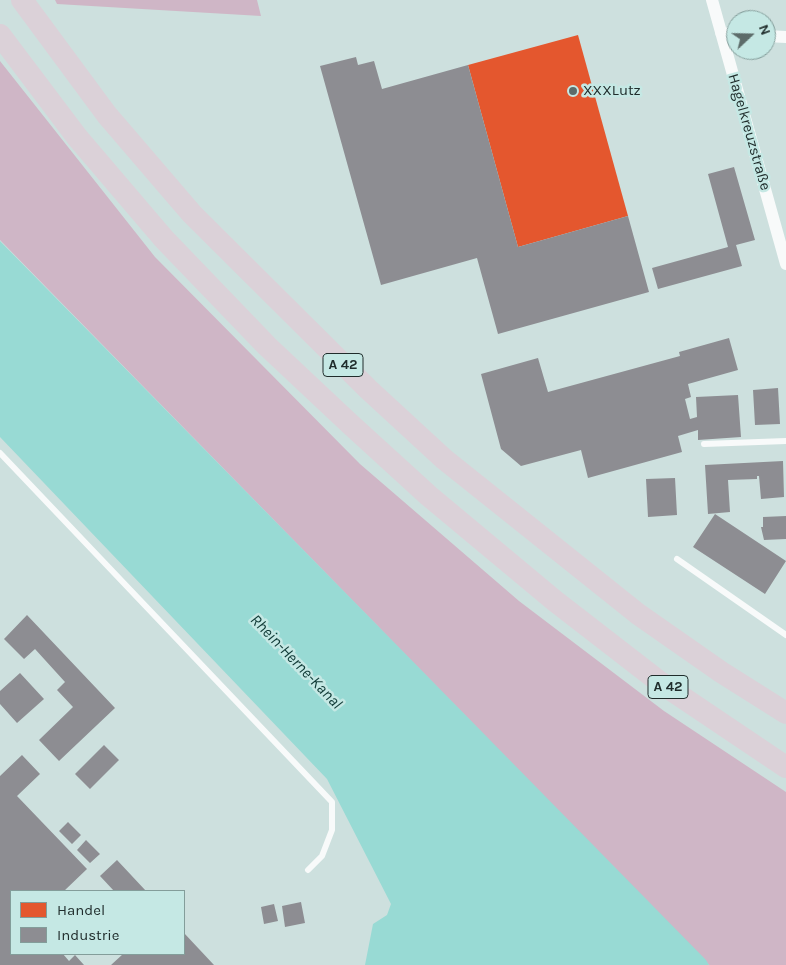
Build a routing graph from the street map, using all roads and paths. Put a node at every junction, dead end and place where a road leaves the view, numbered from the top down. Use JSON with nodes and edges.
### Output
{"nodes":[{"id":1,"x":22,"y":0,"type":"edge"},
{"id":2,"x":712,"y":0,"type":"edge"},
{"id":3,"x":722,"y":33,"type":"junction"},
{"id":4,"x":726,"y":33,"type":"edge"},
{"id":5,"x":0,"y":35,"type":"edge"},
{"id":6,"x":786,"y":264,"type":"edge"},
{"id":7,"x":786,"y":441,"type":"edge"},
{"id":8,"x":704,"y":444,"type":"dead end"},
{"id":9,"x":0,"y":453,"type":"edge"},
{"id":10,"x":677,"y":559,"type":"dead end"},
{"id":11,"x":786,"y":635,"type":"edge"},
{"id":12,"x":786,"y":713,"type":"edge"},
{"id":13,"x":786,"y":766,"type":"edge"},
{"id":14,"x":308,"y":870,"type":"dead end"}],
"edges":[{"from":1,"to":12,"type":"highway","number":"A 42"},
{"from":2,"to":3,"type":"street","name":"Hagelkreuzstraße"},
{"from":3,"to":4,"type":"street"},
{"from":3,"to":6,"type":"street","name":"Hagelkreuzstraße"},
{"from":5,"to":13,"type":"highway","number":"A 42"},
{"from":7,"to":8,"type":"lane"},
{"from":9,"to":14,"type":"lane"},
{"from":10,"to":11,"type":"lane"}]}
